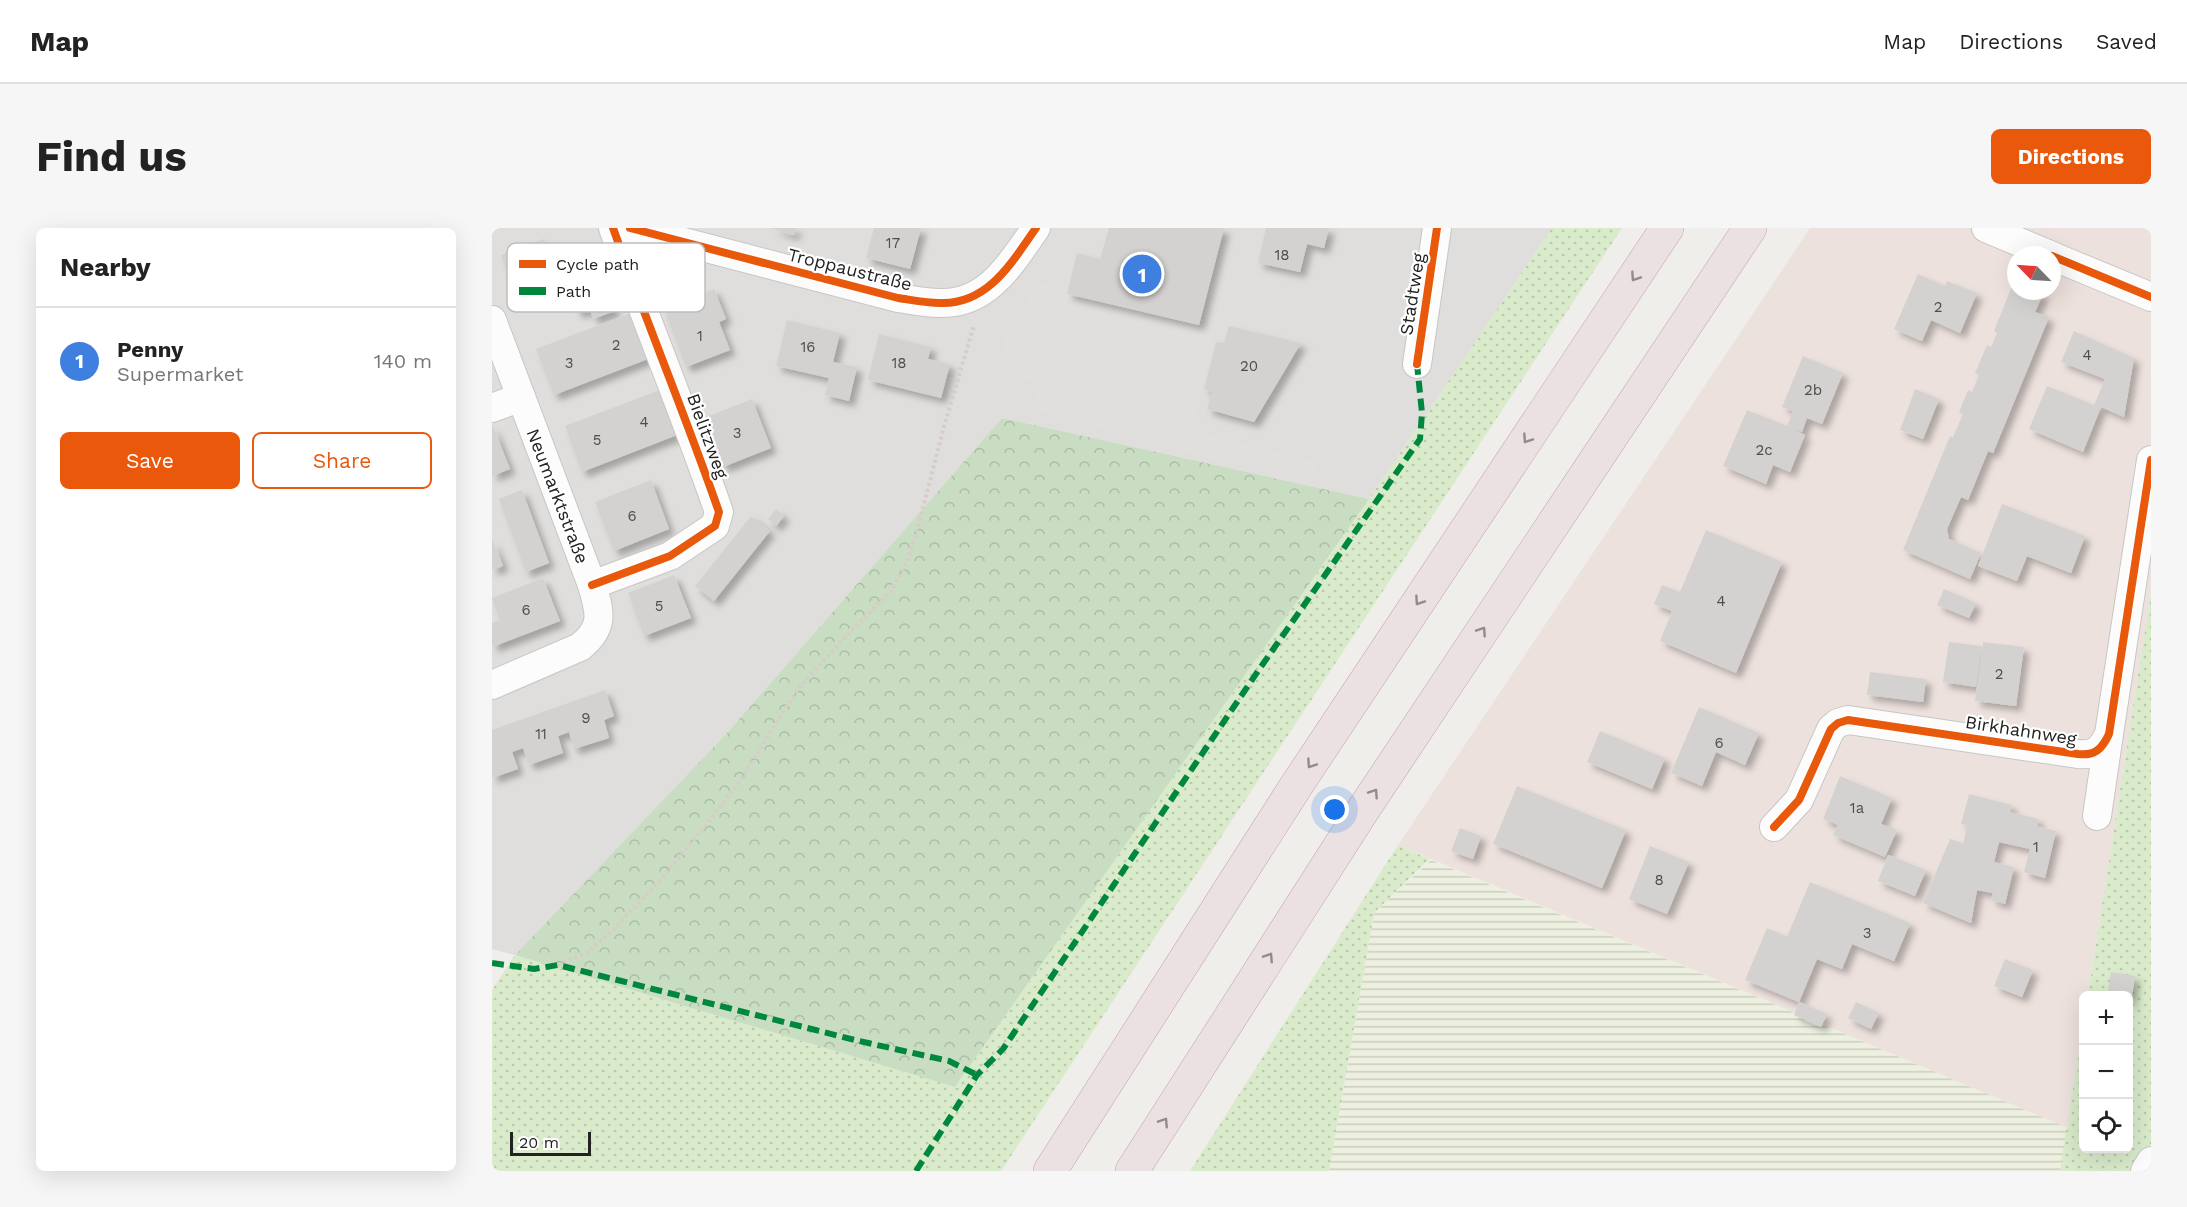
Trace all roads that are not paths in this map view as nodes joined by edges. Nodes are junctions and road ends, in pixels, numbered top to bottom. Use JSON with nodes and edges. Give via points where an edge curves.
{"nodes":[{"id":1,"x":613,"y":228,"type":"edge"},
{"id":2,"x":630,"y":228,"type":"edge"},
{"id":3,"x":1036,"y":228,"type":"edge"},
{"id":4,"x":1437,"y":228,"type":"edge"},
{"id":5,"x":1667,"y":228,"type":"edge"},
{"id":6,"x":1750,"y":228,"type":"edge"},
{"id":7,"x":1986,"y":228,"type":"edge"},
{"id":8,"x":618,"y":243,"type":"edge"},
{"id":9,"x":687,"y":243,"type":"edge"},
{"id":10,"x":2029,"y":246,"type":"edge"},
{"id":11,"x":705,"y":248,"type":"edge"},
{"id":12,"x":2061,"y":259,"type":"edge"},
{"id":13,"x":2151,"y":297,"type":"edge"},
{"id":14,"x":644,"y":312,"type":"edge"},
{"id":15,"x":492,"y":320,"type":"edge"},
{"id":16,"x":1417,"y":364,"type":"dead end"},
{"id":17,"x":520,"y":397,"type":"junction"},
{"id":18,"x":492,"y":408,"type":"edge"},
{"id":19,"x":2151,"y":460,"type":"edge"},
{"id":20,"x":592,"y":585,"type":"junction"},
{"id":21,"x":492,"y":685,"type":"edge"},
{"id":22,"x":2109,"y":734,"type":"junction"},
{"id":23,"x":2097,"y":816,"type":"dead end"},
{"id":24,"x":1774,"y":827,"type":"dead end"},
{"id":25,"x":2151,"y":1161,"type":"edge"},
{"id":26,"x":1050,"y":1171,"type":"edge"},
{"id":27,"x":1132,"y":1171,"type":"edge"},
{"id":28,"x":2145,"y":1171,"type":"edge"}],
"edges":[{"from":1,"to":8,"type":"street","name":"Bielitzweg"},
{"from":2,"to":9,"type":"street","name":"Troppaustraße"},
{"from":3,"to":11,"type":"street","name":"Troppaustraße","via":[[986,290],[965,300],[942,303],[898,298]]},
{"from":4,"to":16,"type":"street","name":"Stadtweg"},
{"from":5,"to":26,"type":"highway","one_way":true,"via":[[1298,783]]},
{"from":27,"to":6,"type":"highway","one_way":true,"via":[[1361,813]]},
{"from":7,"to":10,"type":"street"},
{"from":12,"to":13,"type":"street"},
{"from":14,"to":20,"type":"street","name":"Bielitzweg","via":[[719,512],[715,526],[670,556]]},
{"from":15,"to":17,"type":"street","name":"Neumarktstraße"},
{"from":17,"to":18,"type":"street"},
{"from":17,"to":20,"type":"street","name":"Neumarktstraße"},
{"from":19,"to":22,"type":"street"},
{"from":20,"to":21,"type":"street","name":"Neumarktstraße","via":[[599,617],[591,638],[580,647]]},
{"from":22,"to":23,"type":"street"},
{"from":22,"to":24,"type":"street","name":"Birkhahnweg","via":[[2098,751],[2089,755],[1848,720],[1831,729],[1799,800]]},
{"from":25,"to":28,"type":"street"}]}
